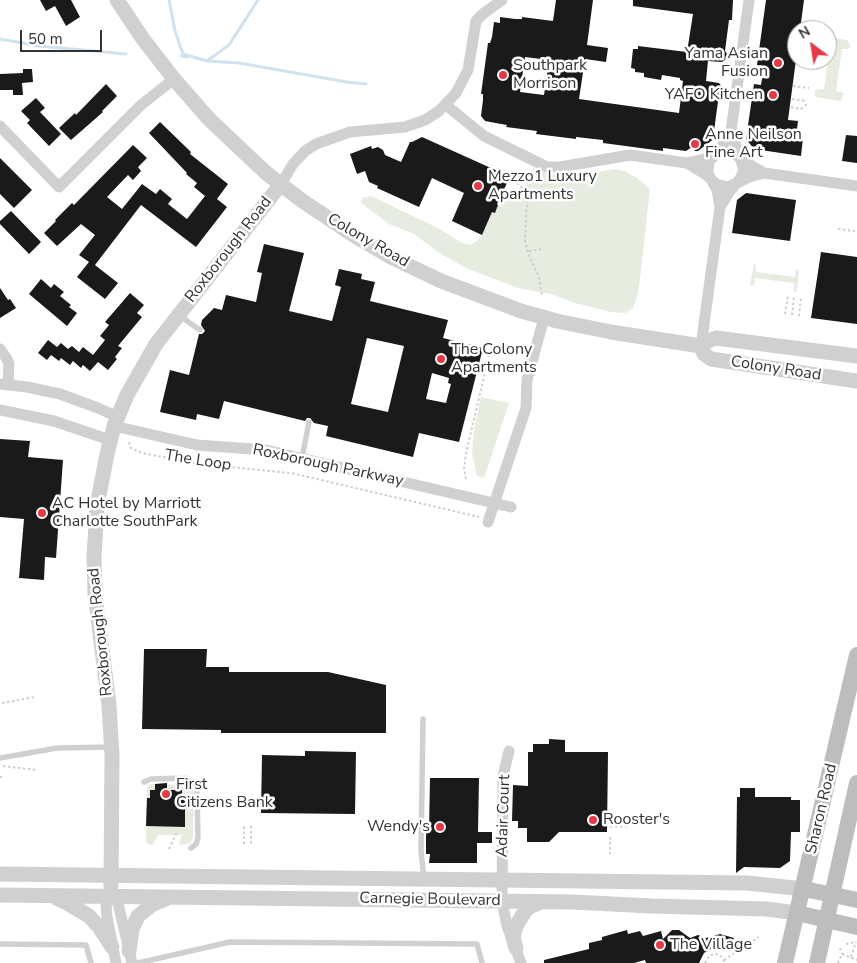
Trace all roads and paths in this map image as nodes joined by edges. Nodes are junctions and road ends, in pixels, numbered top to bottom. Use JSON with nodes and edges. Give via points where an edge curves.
{"nodes":[{"id":1,"x":117,"y":0,"type":"edge"},
{"id":2,"x":502,"y":0,"type":"edge"},
{"id":3,"x":749,"y":0,"type":"edge"},
{"id":4,"x":174,"y":79,"type":"junction"},
{"id":5,"x":793,"y":86,"type":"dead end"},
{"id":6,"x":809,"y":88,"type":"dead end"},
{"id":7,"x":792,"y":99,"type":"dead end"},
{"id":8,"x":446,"y":105,"type":"junction"},
{"id":9,"x":790,"y":107,"type":"dead end"},
{"id":10,"x":0,"y":126,"type":"edge"},
{"id":11,"x":731,"y":131,"type":"junction"},
{"id":12,"x":714,"y":155,"type":"junction"},
{"id":13,"x":739,"y":156,"type":"junction"},
{"id":14,"x":687,"y":163,"type":"junction"},
{"id":15,"x":764,"y":173,"type":"junction"},
{"id":16,"x":514,"y":179,"type":"dead end"},
{"id":17,"x":711,"y":179,"type":"junction"},
{"id":18,"x":737,"y":183,"type":"junction"},
{"id":19,"x":280,"y":184,"type":"junction"},
{"id":20,"x":857,"y":186,"type":"edge"},
{"id":21,"x":720,"y":207,"type":"junction"},
{"id":22,"x":838,"y":229,"type":"dead end"},
{"id":23,"x":855,"y":231,"type":"dead end"},
{"id":24,"x":544,"y":248,"type":"dead end"},
{"id":25,"x":528,"y":251,"type":"junction"},
{"id":26,"x":542,"y":295,"type":"dead end"},
{"id":27,"x":788,"y":296,"type":"dead end"},
{"id":28,"x":794,"y":297,"type":"dead end"},
{"id":29,"x":801,"y":298,"type":"dead end"},
{"id":30,"x":786,"y":314,"type":"dead end"},
{"id":31,"x":178,"y":315,"type":"junction"},
{"id":32,"x":792,"y":315,"type":"dead end"},
{"id":33,"x":799,"y":316,"type":"dead end"},
{"id":34,"x":544,"y":318,"type":"junction"},
{"id":35,"x":200,"y":330,"type":"dead end"},
{"id":36,"x":701,"y":346,"type":"junction"},
{"id":37,"x":491,"y":347,"type":"dead end"},
{"id":38,"x":0,"y":350,"type":"edge"},
{"id":39,"x":857,"y":356,"type":"edge"},
{"id":40,"x":857,"y":381,"type":"edge"},
{"id":41,"x":4,"y":384,"type":"edge"},
{"id":42,"x":0,"y":410,"type":"edge"},
{"id":43,"x":309,"y":422,"type":"dead end"},
{"id":44,"x":114,"y":428,"type":"junction"},
{"id":45,"x":129,"y":439,"type":"dead end"},
{"id":46,"x":302,"y":458,"type":"junction"},
{"id":47,"x":466,"y":478,"type":"dead end"},
{"id":48,"x":493,"y":502,"type":"junction"},
{"id":49,"x":511,"y":506,"type":"dead end"},
{"id":50,"x":483,"y":520,"type":"joint"},
{"id":51,"x":857,"y":655,"type":"edge"},
{"id":52,"x":35,"y":697,"type":"dead end"},
{"id":53,"x":2,"y":703,"type":"dead end"},
{"id":54,"x":423,"y":719,"type":"dead end"},
{"id":55,"x":111,"y":747,"type":"junction"},
{"id":56,"x":509,"y":751,"type":"dead end"},
{"id":57,"x":0,"y":758,"type":"edge"},
{"id":58,"x":3,"y":766,"type":"dead end"},
{"id":59,"x":36,"y":770,"type":"dead end"},
{"id":60,"x":144,"y":782,"type":"dead end"},
{"id":61,"x":857,"y":783,"type":"edge"},
{"id":62,"x":244,"y":826,"type":"dead end"},
{"id":63,"x":251,"y":826,"type":"dead end"},
{"id":64,"x":610,"y":826,"type":"dead end"},
{"id":65,"x":628,"y":826,"type":"dead end"},
{"id":66,"x":177,"y":832,"type":"dead end"},
{"id":67,"x":610,"y":837,"type":"dead end"},
{"id":68,"x":244,"y":844,"type":"dead end"},
{"id":69,"x":251,"y":844,"type":"dead end"},
{"id":70,"x":168,"y":848,"type":"dead end"},
{"id":71,"x":191,"y":848,"type":"dead end"},
{"id":72,"x":610,"y":854,"type":"dead end"},
{"id":73,"x":0,"y":874,"type":"edge"},
{"id":74,"x":111,"y":876,"type":"junction"},
{"id":75,"x":424,"y":880,"type":"junction"},
{"id":76,"x":502,"y":881,"type":"junction"},
{"id":77,"x":804,"y":889,"type":"junction"},
{"id":78,"x":832,"y":894,"type":"junction"},
{"id":79,"x":0,"y":895,"type":"edge"},
{"id":80,"x":44,"y":896,"type":"junction"},
{"id":81,"x":111,"y":896,"type":"junction"},
{"id":82,"x":175,"y":897,"type":"junction"},
{"id":83,"x":857,"y":900,"type":"edge"},
{"id":84,"x":502,"y":901,"type":"junction"},
{"id":85,"x":542,"y":902,"type":"junction"},
{"id":86,"x":797,"y":913,"type":"junction"},
{"id":87,"x":827,"y":919,"type":"junction"},
{"id":88,"x":857,"y":928,"type":"edge"},
{"id":89,"x":759,"y":937,"type":"dead end"},
{"id":90,"x":857,"y":942,"type":"edge"},
{"id":91,"x":0,"y":944,"type":"edge"},
{"id":92,"x":846,"y":944,"type":"dead end"},
{"id":93,"x":112,"y":947,"type":"junction"},
{"id":94,"x":516,"y":948,"type":"junction"},
{"id":95,"x":840,"y":948,"type":"dead end"},
{"id":96,"x":842,"y":954,"type":"junction"},
{"id":97,"x":850,"y":957,"type":"junction"},
{"id":98,"x":133,"y":959,"type":"edge"},
{"id":99,"x":724,"y":960,"type":"junction"},
{"id":100,"x":857,"y":960,"type":"edge"},
{"id":101,"x":91,"y":963,"type":"edge"},
{"id":102,"x":116,"y":963,"type":"edge"},
{"id":103,"x":482,"y":963,"type":"edge"},
{"id":104,"x":521,"y":963,"type":"edge"},
{"id":105,"x":705,"y":963,"type":"edge"},
{"id":106,"x":725,"y":963,"type":"edge"},
{"id":107,"x":785,"y":963,"type":"edge"},
{"id":108,"x":817,"y":963,"type":"edge"},
{"id":109,"x":838,"y":963,"type":"edge"}],
"edges":[{"from":1,"to":4,"type":"street","name":"Colony Road"},
{"from":2,"to":8,"type":"street","via":[[476,22],[468,70]]},
{"from":3,"to":11,"type":"street"},
{"from":4,"to":10,"type":"street","via":[[141,105],[59,187]]},
{"from":4,"to":19,"type":"street","name":"Colony Road","via":[[215,125]]},
{"from":5,"to":6,"type":"path"},
{"from":7,"to":9,"type":"path","via":[[807,102],[801,108]]},
{"from":8,"to":14,"type":"street","via":[[484,136],[547,167],[630,155]]},
{"from":8,"to":19,"type":"street","via":[[425,120],[405,127],[361,130],[316,144],[293,164]]},
{"from":11,"to":12,"type":"street"},
{"from":11,"to":13,"type":"street"},
{"from":12,"to":13,"type":"street","via":[[726,151]]},
{"from":12,"to":14,"type":"street"},
{"from":12,"to":17,"type":"street","via":[[708,167]]},
{"from":13,"to":15,"type":"street"},
{"from":13,"to":18,"type":"street","via":[[744,169]]},
{"from":14,"to":17,"type":"street"},
{"from":15,"to":18,"type":"street"},
{"from":15,"to":20,"type":"street"},
{"from":16,"to":25,"type":"path","via":[[527,200],[524,232]]},
{"from":17,"to":18,"type":"street","via":[[724,187]]},
{"from":17,"to":21,"type":"street"},
{"from":18,"to":21,"type":"street"},
{"from":19,"to":31,"type":"street","name":"Roxborough Road"},
{"from":19,"to":34,"type":"street","name":"Colony Road","via":[[337,225],[407,265],[475,295]]},
{"from":21,"to":36,"type":"street"},
{"from":22,"to":23,"type":"path"},
{"from":24,"to":25,"type":"path"},
{"from":25,"to":26,"type":"path","via":[[539,277]]},
{"from":27,"to":30,"type":"path"},
{"from":28,"to":32,"type":"path"},
{"from":29,"to":33,"type":"path"},
{"from":31,"to":35,"type":"lane"},
{"from":31,"to":44,"type":"street","name":"Roxborough Road","via":[[138,375]]},
{"from":34,"to":36,"type":"street","name":"Colony Road","via":[[639,338]]},
{"from":34,"to":48,"type":"street","via":[[527,380],[526,408]]},
{"from":36,"to":39,"type":"street","name":"Colony Road","via":[[716,338]]},
{"from":36,"to":40,"type":"street","name":"Colony Road","via":[[711,359]]},
{"from":37,"to":47,"type":"path","via":[[466,453]]},
{"from":38,"to":41,"type":"street","via":[[9,364]]},
{"from":41,"to":44,"type":"street","via":[[60,394],[89,404]]},
{"from":42,"to":44,"type":"street"},
{"from":43,"to":46,"type":"lane"},
{"from":44,"to":46,"type":"street","name":"Roxborough Parkway","via":[[197,445],[266,450]]},
{"from":44,"to":55,"type":"street","name":"Roxborough Road","via":[[98,496],[94,567]]},
{"from":45,"to":50,"type":"path","name":"The Loop","via":[[132,448],[142,453],[199,464],[291,473]]},
{"from":46,"to":48,"type":"street","name":"Roxborough Parkway"},
{"from":48,"to":49,"type":"street","name":"Roxborough Parkway"},
{"from":48,"to":50,"type":"street"},
{"from":51,"to":77,"type":"main road","name":"Sharon Road"},
{"from":52,"to":53,"type":"path"},
{"from":54,"to":75,"type":"lane","via":[[421,851]]},
{"from":55,"to":57,"type":"lane","via":[[57,748]]},
{"from":55,"to":74,"type":"street","name":"Roxborough Road"},
{"from":56,"to":76,"type":"street","name":"Adair Court","via":[[503,776]]},
{"from":58,"to":59,"type":"path"},
{"from":60,"to":71,"type":"lane","via":[[186,778],[198,788],[198,838]]},
{"from":61,"to":78,"type":"main road","name":"Sharon Road"},
{"from":62,"to":68,"type":"path"},
{"from":63,"to":69,"type":"path"},
{"from":64,"to":65,"type":"path"},
{"from":66,"to":70,"type":"path"},
{"from":67,"to":72,"type":"path"},
{"from":73,"to":74,"type":"street","name":"Carnegie Boulevard"},
{"from":74,"to":75,"type":"street","name":"Carnegie Boulevard"},
{"from":74,"to":81,"type":"street","name":"Roxborough Road"},
{"from":75,"to":76,"type":"street","name":"Carnegie Boulevard"},
{"from":76,"to":77,"type":"street","name":"Carnegie Boulevard","via":[[763,884]]},
{"from":76,"to":84,"type":"street","name":"Adair Court"},
{"from":77,"to":78,"type":"main road","name":"Carnegie Boulevard"},
{"from":77,"to":86,"type":"main road","name":"Sharon Road"},
{"from":78,"to":83,"type":"main road","name":"Carnegie Boulevard"},
{"from":78,"to":87,"type":"main road","name":"Sharon Road"},
{"from":79,"to":80,"type":"street","name":"Carnegie Boulevard"},
{"from":80,"to":81,"type":"street","name":"Carnegie Boulevard"},
{"from":80,"to":93,"type":"street","via":[[67,903],[89,916]]},
{"from":81,"to":82,"type":"street","name":"Carnegie Boulevard"},
{"from":81,"to":93,"type":"street","via":[[106,908]]},
{"from":81,"to":98,"type":"street","via":[[118,903]]},
{"from":82,"to":84,"type":"street","name":"Carnegie Boulevard"},
{"from":82,"to":98,"type":"street","via":[[153,904],[138,916],[132,929]]},
{"from":84,"to":85,"type":"street","name":"Carnegie Boulevard"},
{"from":84,"to":94,"type":"street","name":"Adair Court"},
{"from":85,"to":86,"type":"street","name":"Carnegie Boulevard","via":[[766,909]]},
{"from":85,"to":94,"type":"street","via":[[528,909],[516,926],[513,937]]},
{"from":86,"to":87,"type":"main road","name":"Carnegie Boulevard"},
{"from":86,"to":107,"type":"main road","name":"Sharon Road"},
{"from":87,"to":88,"type":"main road","name":"Carnegie Boulevard"},
{"from":87,"to":108,"type":"main road","name":"Sharon Road"},
{"from":89,"to":99,"type":"path"},
{"from":90,"to":92,"type":"path"},
{"from":90,"to":97,"type":"path"},
{"from":91,"to":101,"type":"lane","via":[[86,945]]},
{"from":93,"to":102,"type":"street"},
{"from":94,"to":104,"type":"street","name":"Adair Court"},
{"from":95,"to":96,"type":"path"},
{"from":96,"to":97,"type":"path"},
{"from":96,"to":109,"type":"path"},
{"from":97,"to":100,"type":"path"},
{"from":98,"to":103,"type":"lane","via":[[230,942],[477,944]]},
{"from":99,"to":105,"type":"path","via":[[713,954]]},
{"from":99,"to":106,"type":"path"}]}
